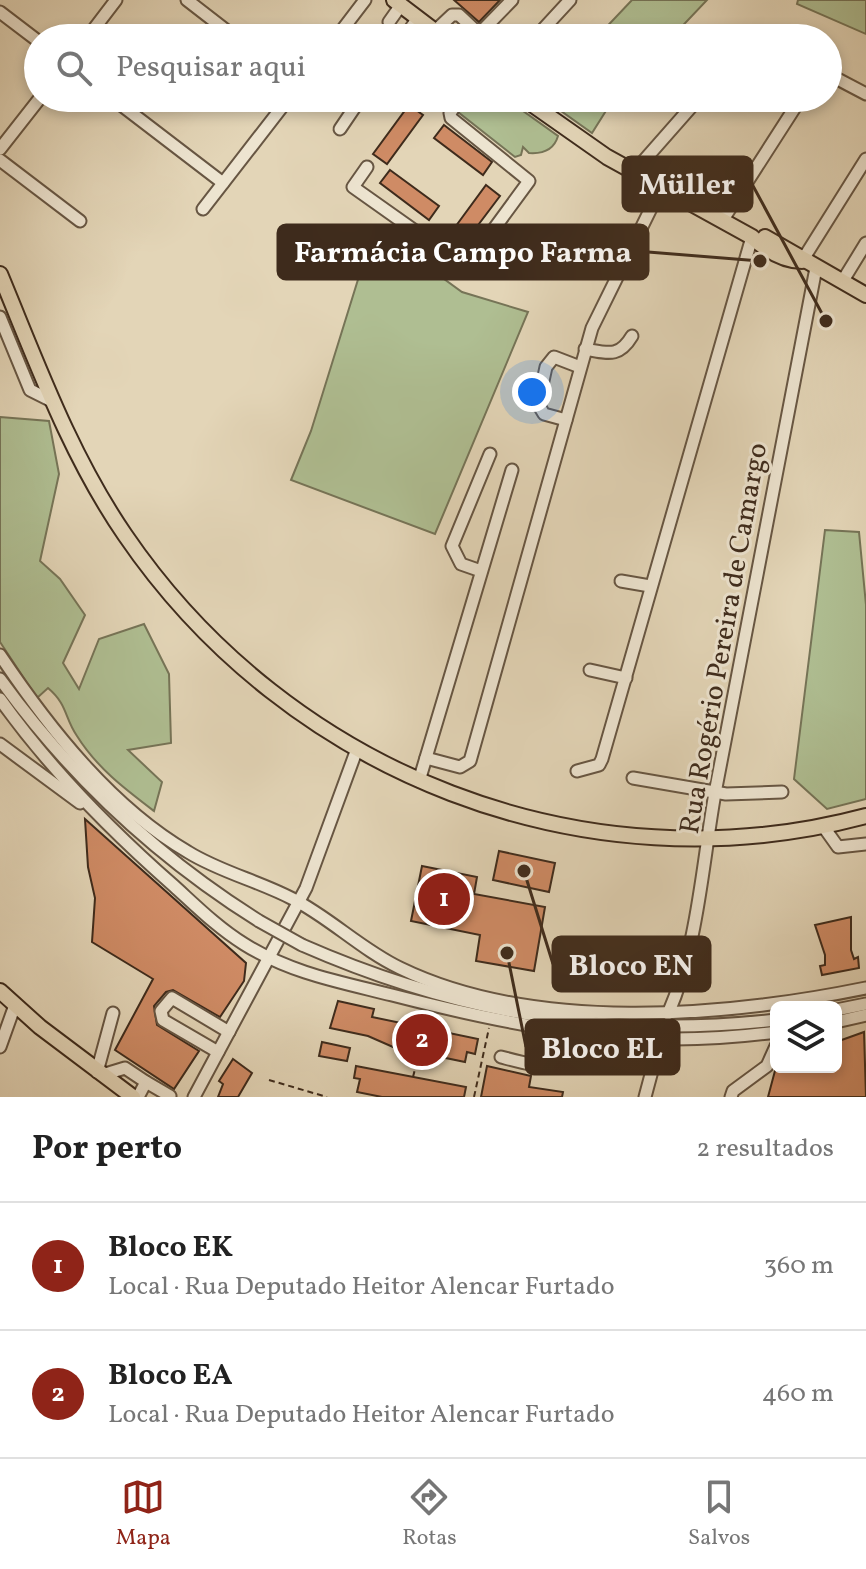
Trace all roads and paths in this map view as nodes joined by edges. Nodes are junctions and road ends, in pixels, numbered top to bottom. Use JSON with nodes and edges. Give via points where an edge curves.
{"nodes":[{"id":1,"x":116,"y":0,"type":"edge"},
{"id":2,"x":187,"y":0,"type":"edge"},
{"id":3,"x":365,"y":0,"type":"edge"},
{"id":4,"x":512,"y":0,"type":"edge"},
{"id":5,"x":570,"y":0,"type":"edge"},
{"id":6,"x":397,"y":3,"type":"edge"},
{"id":7,"x":0,"y":12,"type":"edge"},
{"id":8,"x":418,"y":18,"type":"junction"},
{"id":9,"x":389,"y":22,"type":"dead end"},
{"id":10,"x":98,"y":24,"type":"edge"},
{"id":11,"x":218,"y":24,"type":"edge"},
{"id":12,"x":347,"y":24,"type":"edge"},
{"id":13,"x":414,"y":24,"type":"edge"},
{"id":14,"x":426,"y":24,"type":"edge"},
{"id":15,"x":447,"y":24,"type":"edge"},
{"id":16,"x":469,"y":24,"type":"edge"},
{"id":17,"x":488,"y":24,"type":"edge"},
{"id":18,"x":548,"y":24,"type":"edge"},
{"id":19,"x":24,"y":30,"type":"edge"},
{"id":20,"x":842,"y":81,"type":"edge"},
{"id":21,"x":866,"y":94,"type":"edge"},
{"id":22,"x":29,"y":112,"type":"edge"},
{"id":23,"x":130,"y":112,"type":"edge"},
{"id":24,"x":278,"y":112,"type":"edge"},
{"id":25,"x":352,"y":112,"type":"edge"},
{"id":26,"x":451,"y":112,"type":"edge"},
{"id":27,"x":544,"y":112,"type":"edge"},
{"id":28,"x":687,"y":112,"type":"edge"},
{"id":29,"x":792,"y":112,"type":"edge"},
{"id":30,"x":340,"y":129,"type":"dead end"},
{"id":31,"x":0,"y":149,"type":"edge"},
{"id":32,"x":866,"y":159,"type":"edge"},
{"id":33,"x":0,"y":160,"type":"edge"},
{"id":34,"x":367,"y":167,"type":"dead end"},
{"id":35,"x":633,"y":173,"type":"junction"},
{"id":36,"x":223,"y":183,"type":"junction"},
{"id":37,"x":661,"y":188,"type":"junction"},
{"id":38,"x":203,"y":209,"type":"dead end"},
{"id":39,"x":80,"y":221,"type":"dead end"},
{"id":40,"x":722,"y":221,"type":"junction"},
{"id":41,"x":752,"y":237,"type":"junction"},
{"id":42,"x":866,"y":243,"type":"edge"},
{"id":43,"x":802,"y":261,"type":"junction"},
{"id":44,"x":816,"y":268,"type":"junction"},
{"id":45,"x":0,"y":274,"type":"edge"},
{"id":46,"x":842,"y":282,"type":"junction"},
{"id":47,"x":866,"y":295,"type":"edge"},
{"id":48,"x":0,"y":317,"type":"edge"},
{"id":49,"x":632,"y":336,"type":"dead end"},
{"id":50,"x":585,"y":349,"type":"junction"},
{"id":51,"x":580,"y":367,"type":"junction"},
{"id":52,"x":54,"y":402,"type":"junction"},
{"id":53,"x":566,"y":420,"type":"junction"},
{"id":54,"x":490,"y":454,"type":"dead end"},
{"id":55,"x":512,"y":470,"type":"dead end"},
{"id":56,"x":481,"y":571,"type":"junction"},
{"id":57,"x":621,"y":581,"type":"dead end"},
{"id":58,"x":650,"y":586,"type":"junction"},
{"id":59,"x":0,"y":655,"type":"edge"},
{"id":60,"x":590,"y":670,"type":"dead end"},
{"id":61,"x":626,"y":678,"type":"junction"},
{"id":62,"x":0,"y":679,"type":"edge"},
{"id":63,"x":0,"y":699,"type":"edge"},
{"id":64,"x":0,"y":744,"type":"edge"},
{"id":65,"x":357,"y":749,"type":"junction"},
{"id":66,"x":426,"y":758,"type":"junction"},
{"id":67,"x":577,"y":771,"type":"dead end"},
{"id":68,"x":633,"y":778,"type":"dead end"},
{"id":69,"x":419,"y":781,"type":"junction"},
{"id":70,"x":782,"y":792,"type":"dead end"},
{"id":71,"x":715,"y":793,"type":"junction"},
{"id":72,"x":866,"y":816,"type":"edge"},
{"id":73,"x":100,"y":818,"type":"junction"},
{"id":74,"x":823,"y":826,"type":"junction"},
{"id":75,"x":710,"y":839,"type":"junction"},
{"id":76,"x":866,"y":844,"type":"edge"},
{"id":77,"x":299,"y":902,"type":"junction"},
{"id":78,"x":269,"y":958,"type":"junction"},
{"id":79,"x":866,"y":988,"type":"edge"},
{"id":80,"x":0,"y":991,"type":"edge"},
{"id":81,"x":866,"y":1004,"type":"edge"},
{"id":82,"x":15,"y":1005,"type":"junction"},
{"id":83,"x":842,"y":1009,"type":"edge"},
{"id":84,"x":113,"y":1013,"type":"dead end"},
{"id":85,"x":428,"y":1014,"type":"dead end"},
{"id":86,"x":668,"y":1014,"type":"junction"},
{"id":87,"x":866,"y":1015,"type":"edge"},
{"id":88,"x":770,"y":1020,"type":"edge"},
{"id":89,"x":842,"y":1021,"type":"edge"},
{"id":90,"x":489,"y":1027,"type":"dead end"},
{"id":91,"x":424,"y":1028,"type":"dead end"},
{"id":92,"x":229,"y":1032,"type":"junction"},
{"id":93,"x":770,"y":1034,"type":"edge"},
{"id":94,"x":598,"y":1038,"type":"junction"},
{"id":95,"x":660,"y":1041,"type":"junction"},
{"id":96,"x":0,"y":1047,"type":"edge"},
{"id":97,"x":218,"y":1052,"type":"junction"},
{"id":98,"x":419,"y":1053,"type":"dead end"},
{"id":99,"x":501,"y":1057,"type":"dead end"},
{"id":100,"x":770,"y":1062,"type":"edge"},
{"id":101,"x":99,"y":1073,"type":"junction"},
{"id":102,"x":413,"y":1077,"type":"dead end"},
{"id":103,"x":269,"y":1080,"type":"dead end"},
{"id":104,"x":146,"y":1082,"type":"junction"},
{"id":105,"x":170,"y":1096,"type":"edge"},
{"id":106,"x":135,"y":1097,"type":"edge"},
{"id":107,"x":194,"y":1097,"type":"edge"},
{"id":108,"x":327,"y":1097,"type":"edge"},
{"id":109,"x":474,"y":1097,"type":"edge"},
{"id":110,"x":645,"y":1097,"type":"edge"},
{"id":111,"x":731,"y":1097,"type":"edge"}],
"edges":[{"from":1,"to":10,"type":"street"},
{"from":2,"to":11,"type":"street"},
{"from":3,"to":12,"type":"street"},
{"from":4,"to":17,"type":"street"},
{"from":5,"to":18,"type":"street"},
{"from":6,"to":8,"type":"main road"},
{"from":6,"to":9,"type":"street"},
{"from":7,"to":19,"type":"street"},
{"from":8,"to":13,"type":"street"},
{"from":8,"to":14,"type":"main road"},
{"from":15,"to":16,"type":"street","via":[[452,15],[459,15]]},
{"from":20,"to":21,"type":"street"},
{"from":22,"to":31,"type":"street"},
{"from":23,"to":36,"type":"street"},
{"from":24,"to":36,"type":"street"},
{"from":25,"to":30,"type":"street"},
{"from":26,"to":34,"type":"street","via":[[451,118],[529,181],[466,267],[353,187]]},
{"from":27,"to":35,"type":"main road"},
{"from":28,"to":35,"type":"street"},
{"from":29,"to":40,"type":"street"},
{"from":32,"to":43,"type":"street"},
{"from":33,"to":39,"type":"street"},
{"from":35,"to":37,"type":"main road"},
{"from":36,"to":38,"type":"street"},
{"from":37,"to":40,"type":"main road"},
{"from":37,"to":50,"type":"street"},
{"from":40,"to":41,"type":"main road"},
{"from":41,"to":43,"type":"main road","via":[[765,237]]},
{"from":41,"to":58,"type":"street"},
{"from":42,"to":46,"type":"street"},
{"from":43,"to":44,"type":"main road"},
{"from":44,"to":46,"type":"main road"},
{"from":44,"to":71,"type":"street","name":"Rua Rogério Pereira de Camargo"},
{"from":45,"to":52,"type":"main road"},
{"from":46,"to":47,"type":"main road"},
{"from":48,"to":52,"type":"street","via":[[30,390]]},
{"from":49,"to":50,"type":"street","via":[[613,355]]},
{"from":50,"to":51,"type":"street"},
{"from":51,"to":53,"type":"street"},
{"from":51,"to":53,"type":"street","via":[[554,357],[546,367],[538,404],[544,414]]},
{"from":52,"to":65,"type":"main road","via":[[99,494],[182,609],[243,668]]},
{"from":53,"to":66,"type":"street","via":[[470,761],[460,767]]},
{"from":54,"to":56,"type":"street","via":[[452,546],[461,564]]},
{"from":55,"to":56,"type":"street"},
{"from":56,"to":66,"type":"street"},
{"from":57,"to":58,"type":"street"},
{"from":58,"to":61,"type":"street"},
{"from":59,"to":77,"type":"street","via":[[81,758],[158,830],[198,858]]},
{"from":60,"to":61,"type":"street"},
{"from":61,"to":67,"type":"street","via":[[599,765]]},
{"from":62,"to":88,"type":"street","bridge":true,"via":[[56,750],[115,812],[169,859],[302,945],[388,981],[540,1019],[664,1027]]},
{"from":63,"to":73,"type":"street"},
{"from":64,"to":73,"type":"street"},
{"from":65,"to":69,"type":"main road"},
{"from":65,"to":77,"type":"street"},
{"from":66,"to":69,"type":"street"},
{"from":68,"to":71,"type":"street"},
{"from":69,"to":75,"type":"main road","via":[[562,826],[638,838]]},
{"from":70,"to":71,"type":"street"},
{"from":71,"to":75,"type":"street","name":"Rua Rogério Pereira de Camargo"},
{"from":72,"to":74,"type":"main road"},
{"from":73,"to":78,"type":"street","via":[[220,927]]},
{"from":74,"to":75,"type":"main road"},
{"from":74,"to":76,"type":"street","via":[[838,847]]},
{"from":75,"to":86,"type":"street","name":"Rua Rogério Pereira de Camargo","via":[[683,973]]},
{"from":77,"to":78,"type":"street"},
{"from":77,"to":86,"type":"street","via":[[388,962],[436,981],[548,1007]]},
{"from":78,"to":92,"type":"street"},
{"from":78,"to":94,"type":"street","via":[[318,978],[489,1020]]},
{"from":79,"to":86,"type":"street","via":[[772,1005]]},
{"from":80,"to":82,"type":"main road"},
{"from":81,"to":83,"type":"street"},
{"from":82,"to":96,"type":"street"},
{"from":82,"to":101,"type":"main road"},
{"from":84,"to":101,"type":"street"},
{"from":85,"to":91,"type":"path"},
{"from":87,"to":89,"type":"street"},
{"from":90,"to":109,"type":"path"},
{"from":92,"to":97,"type":"street"},
{"from":92,"to":97,"type":"street","via":[[172,998],[161,1011],[163,1020]]},
{"from":93,"to":95,"type":"street"},
{"from":94,"to":95,"type":"street"},
{"from":94,"to":99,"type":"street","via":[[573,1063],[552,1069]]},
{"from":95,"to":110,"type":"street"},
{"from":97,"to":107,"type":"street"},
{"from":98,"to":102,"type":"path"},
{"from":100,"to":111,"type":"street"},
{"from":101,"to":104,"type":"street","via":[[125,1068]]},
{"from":101,"to":106,"type":"main road"},
{"from":103,"to":108,"type":"path"},
{"from":104,"to":105,"type":"street"},
{"from":104,"to":106,"type":"street"}]}
